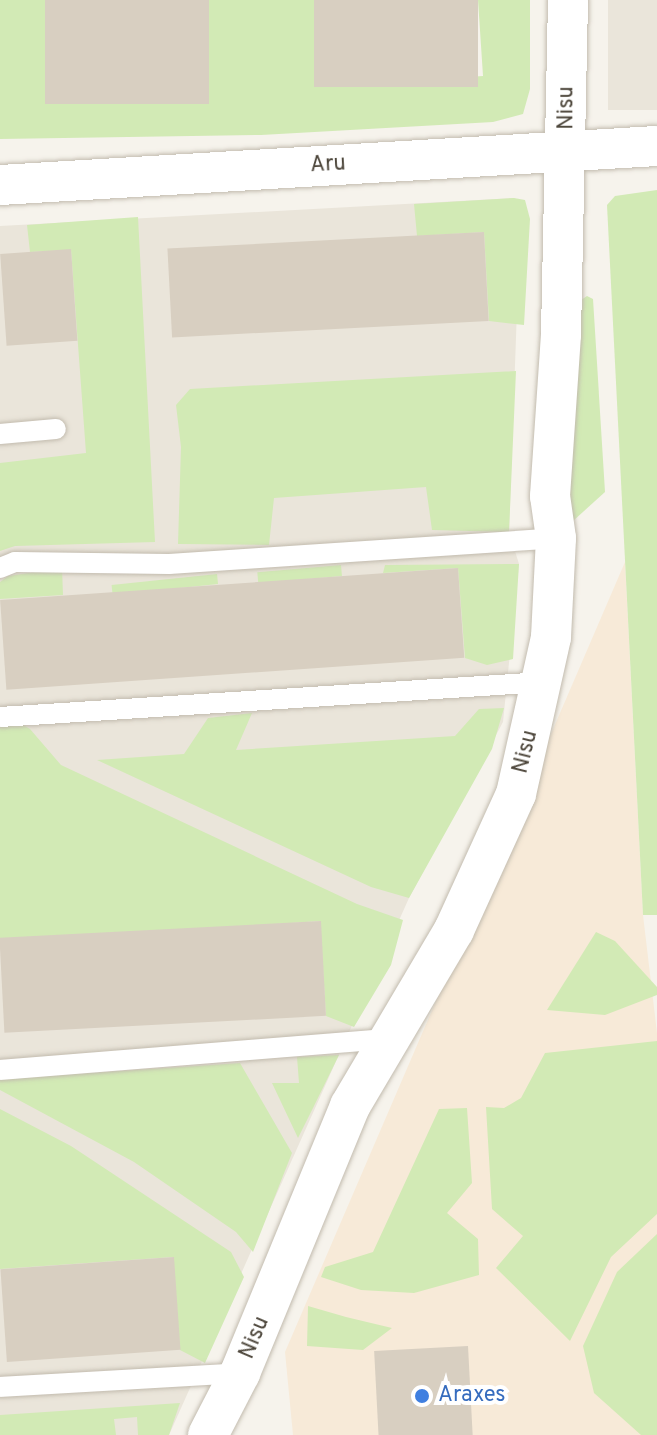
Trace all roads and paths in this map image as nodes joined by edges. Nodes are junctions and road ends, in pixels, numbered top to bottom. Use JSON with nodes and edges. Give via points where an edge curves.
{"nodes":[{"id":1,"x":568,"y":0,"type":"edge"},
{"id":2,"x":657,"y":146,"type":"edge"},
{"id":3,"x":567,"y":151,"type":"junction"},
{"id":4,"x":0,"y":185,"type":"edge"},
{"id":5,"x":56,"y":429,"type":"dead end"},
{"id":6,"x":0,"y":434,"type":"edge"},
{"id":7,"x":556,"y":538,"type":"junction"},
{"id":8,"x":0,"y":568,"type":"edge"},
{"id":9,"x":544,"y":682,"type":"junction"},
{"id":10,"x":0,"y":717,"type":"edge"},
{"id":11,"x":386,"y":1039,"type":"junction"},
{"id":12,"x":0,"y":1070,"type":"edge"},
{"id":13,"x":240,"y":1373,"type":"junction"},
{"id":14,"x":0,"y":1387,"type":"edge"},
{"id":15,"x":208,"y":1435,"type":"edge"}],
"edges":[{"from":1,"to":3,"type":"street","name":"Nisu"},
{"from":2,"to":3,"type":"street","name":"Aru"},
{"from":3,"to":4,"type":"street","name":"Aru"},
{"from":3,"to":7,"type":"street","name":"Nisu","via":[[550,496]]},
{"from":5,"to":6,"type":"lane"},
{"from":7,"to":8,"type":"lane","via":[[169,564],[15,562]]},
{"from":7,"to":9,"type":"street","name":"Nisu"},
{"from":9,"to":10,"type":"lane"},
{"from":9,"to":11,"type":"street","name":"Nisu","via":[[516,794],[454,930]]},
{"from":11,"to":12,"type":"lane"},
{"from":11,"to":13,"type":"street","name":"Nisu","via":[[316,1183]]},
{"from":13,"to":14,"type":"lane"},
{"from":13,"to":15,"type":"street","name":"Nisu"}]}
